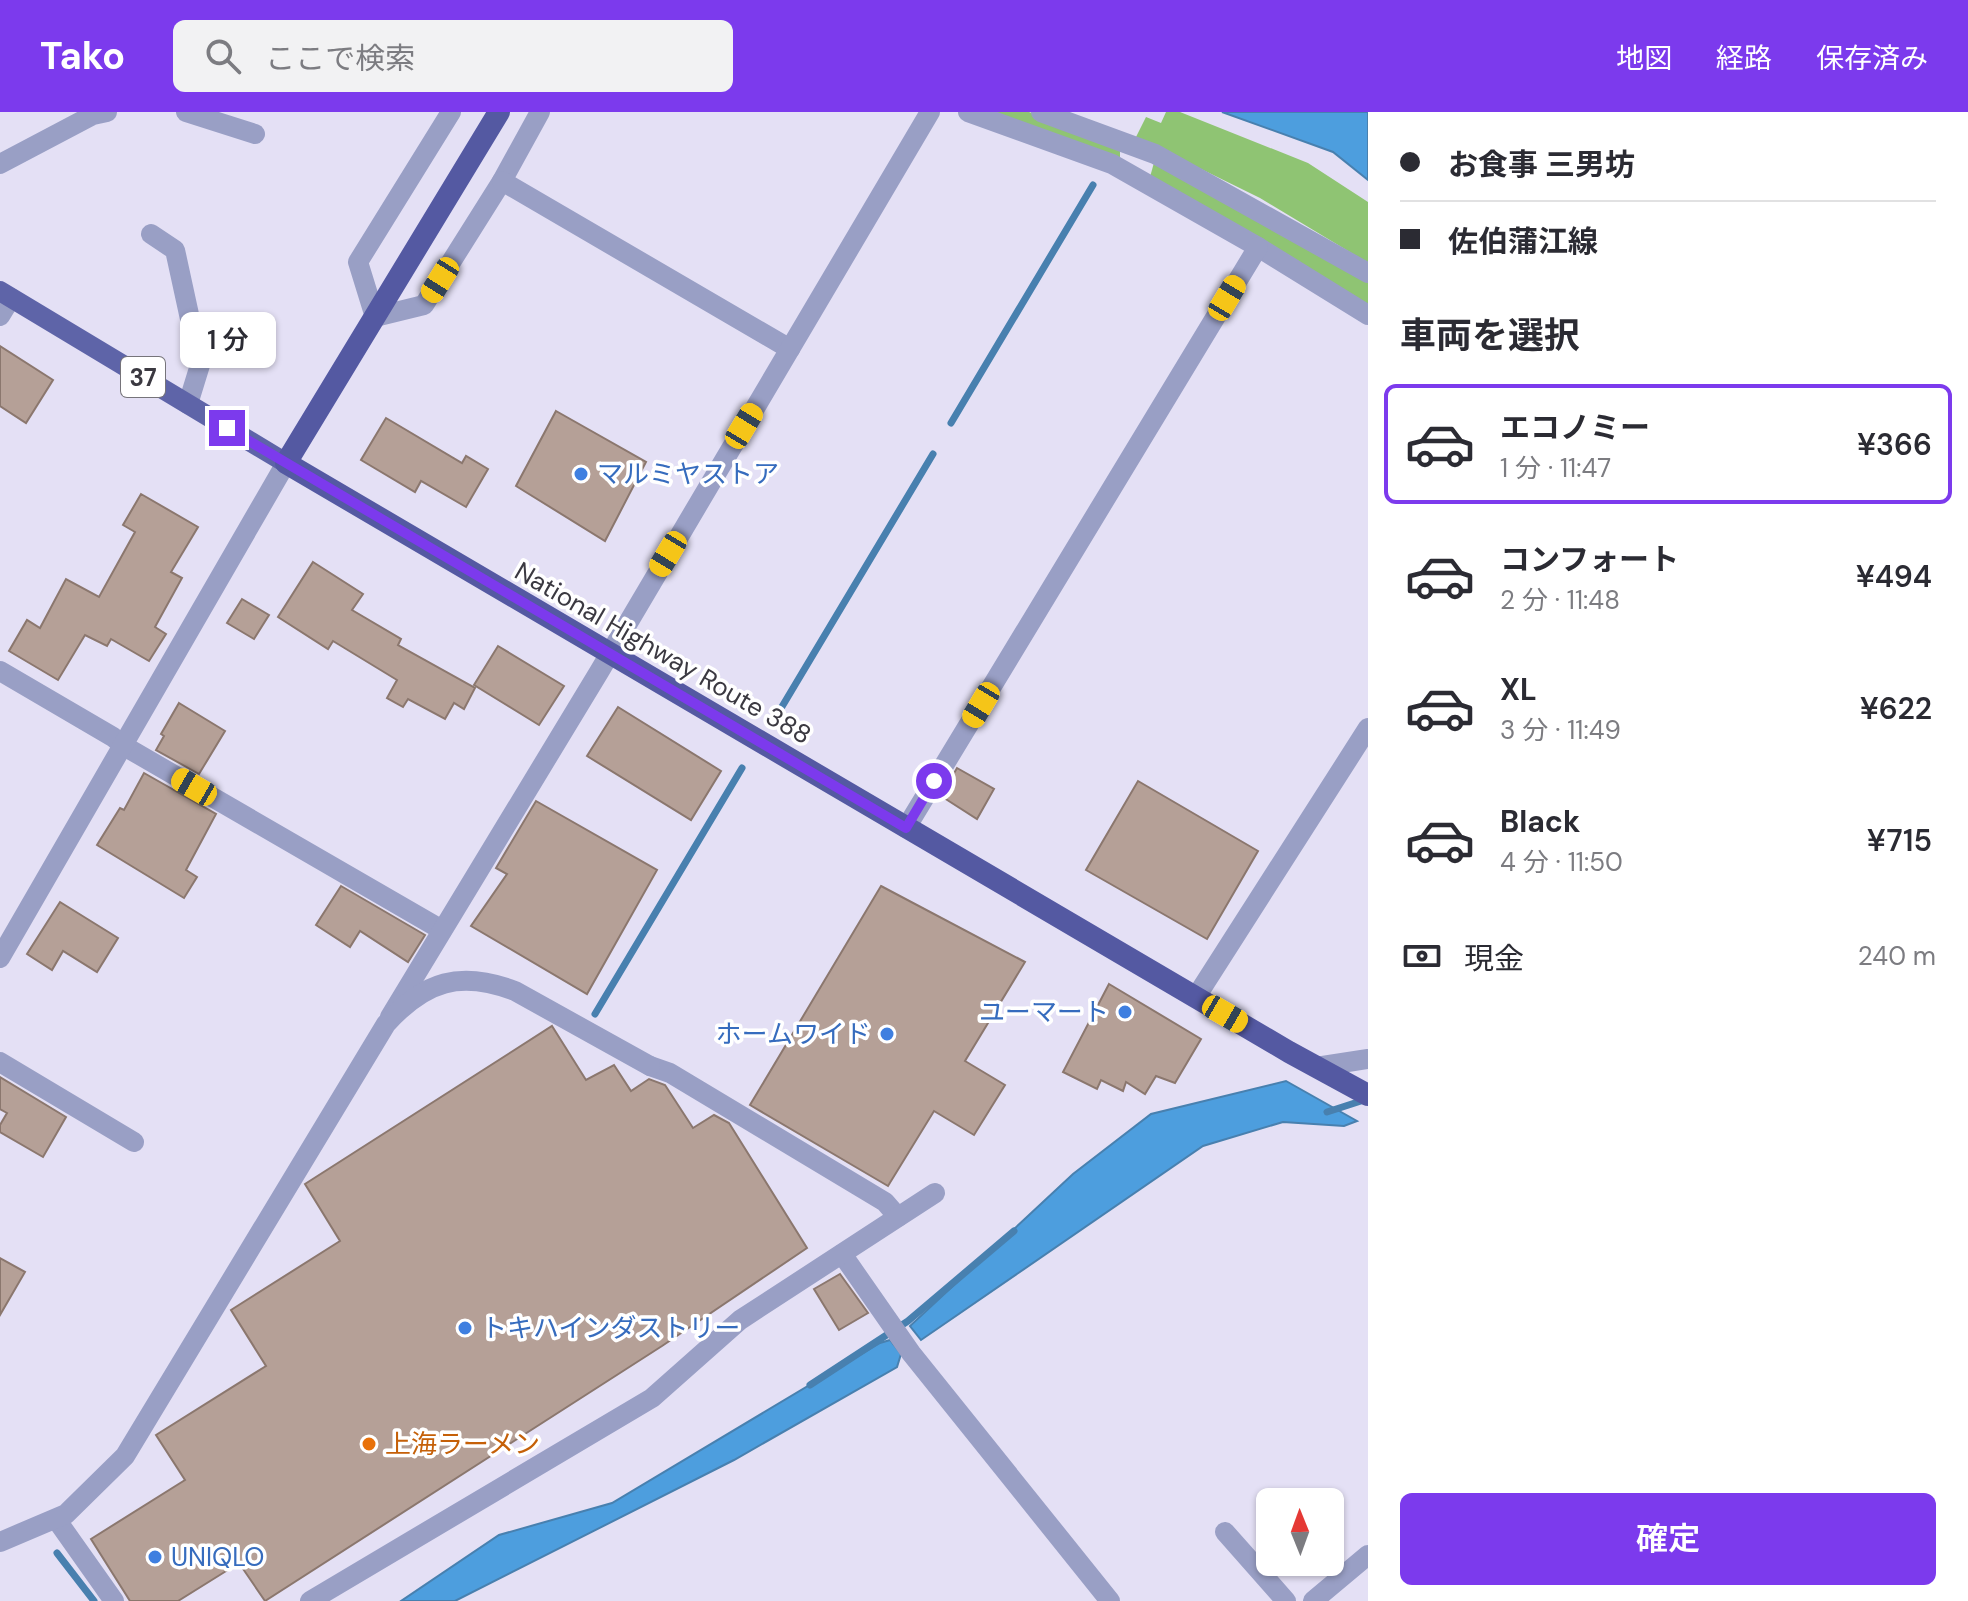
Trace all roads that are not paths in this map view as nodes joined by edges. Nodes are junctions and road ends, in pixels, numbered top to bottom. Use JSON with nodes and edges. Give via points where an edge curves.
{"nodes":[{"id":1,"x":107,"y":112,"type":"edge"},
{"id":2,"x":186,"y":112,"type":"edge"},
{"id":3,"x":451,"y":112,"type":"edge"},
{"id":4,"x":499,"y":112,"type":"edge"},
{"id":5,"x":540,"y":112,"type":"edge"},
{"id":6,"x":930,"y":112,"type":"edge"},
{"id":7,"x":968,"y":112,"type":"edge"},
{"id":8,"x":1041,"y":112,"type":"edge"},
{"id":9,"x":255,"y":134,"type":"dead end"},
{"id":10,"x":0,"y":164,"type":"edge"},
{"id":11,"x":502,"y":181,"type":"junction"},
{"id":12,"x":151,"y":234,"type":"dead end"},
{"id":13,"x":1258,"y":247,"type":"junction"},
{"id":14,"x":1368,"y":273,"type":"edge"},
{"id":15,"x":6,"y":295,"type":"edge"},
{"id":16,"x":1368,"y":315,"type":"edge"},
{"id":17,"x":0,"y":316,"type":"edge"},
{"id":18,"x":375,"y":317,"type":"junction"},
{"id":19,"x":790,"y":349,"type":"junction"},
{"id":20,"x":188,"y":404,"type":"junction"},
{"id":21,"x":286,"y":463,"type":"junction"},
{"id":22,"x":609,"y":654,"type":"junction"},
{"id":23,"x":0,"y":671,"type":"edge"},
{"id":24,"x":1368,"y":728,"type":"edge"},
{"id":25,"x":124,"y":746,"type":"junction"},
{"id":26,"x":906,"y":828,"type":"junction"},
{"id":27,"x":442,"y":930,"type":"junction"},
{"id":28,"x":0,"y":958,"type":"edge"},
{"id":29,"x":1196,"y":997,"type":"junction"},
{"id":30,"x":386,"y":1024,"type":"junction"},
{"id":31,"x":1368,"y":1059,"type":"edge"},
{"id":32,"x":0,"y":1062,"type":"edge"},
{"id":33,"x":1316,"y":1067,"type":"junction"},
{"id":34,"x":1358,"y":1090,"type":"edge"},
{"id":35,"x":134,"y":1142,"type":"dead end"},
{"id":36,"x":935,"y":1193,"type":"dead end"},
{"id":37,"x":898,"y":1217,"type":"junction"},
{"id":38,"x":842,"y":1254,"type":"junction"},
{"id":39,"x":56,"y":1519,"type":"junction"},
{"id":40,"x":1225,"y":1532,"type":"dead end"},
{"id":41,"x":0,"y":1542,"type":"edge"},
{"id":42,"x":1368,"y":1555,"type":"edge"},
{"id":43,"x":114,"y":1601,"type":"edge"},
{"id":44,"x":310,"y":1601,"type":"edge"},
{"id":45,"x":1110,"y":1601,"type":"edge"},
{"id":46,"x":1286,"y":1601,"type":"edge"},
{"id":47,"x":1313,"y":1601,"type":"edge"}],
"edges":[{"from":1,"to":10,"type":"street"},
{"from":2,"to":9,"type":"street"},
{"from":3,"to":18,"type":"street","via":[[358,262]]},
{"from":4,"to":18,"type":"highway"},
{"from":5,"to":11,"type":"street"},
{"from":6,"to":19,"type":"street"},
{"from":7,"to":13,"type":"street","via":[[1112,164]]},
{"from":8,"to":14,"type":"street","via":[[1155,154]]},
{"from":11,"to":18,"type":"street","via":[[424,305]]},
{"from":11,"to":19,"type":"street"},
{"from":12,"to":20,"type":"street","via":[[175,250],[200,365]]},
{"from":13,"to":16,"type":"street"},
{"from":13,"to":26,"type":"street"},
{"from":15,"to":17,"type":"street"},
{"from":15,"to":20,"type":"main road","number":"37"},
{"from":18,"to":21,"type":"highway"},
{"from":19,"to":22,"type":"street"},
{"from":20,"to":21,"type":"main road","number":"37"},
{"from":21,"to":22,"type":"highway","name":"National Highway Route 388"},
{"from":21,"to":25,"type":"street"},
{"from":22,"to":26,"type":"highway","name":"National Highway Route 388"},
{"from":22,"to":27,"type":"street"},
{"from":23,"to":25,"type":"street"},
{"from":24,"to":29,"type":"street"},
{"from":25,"to":27,"type":"street"},
{"from":25,"to":28,"type":"street"},
{"from":26,"to":29,"type":"highway","name":"National Highway Route 388"},
{"from":27,"to":30,"type":"street"},
{"from":29,"to":33,"type":"highway","name":"National Highway Route 388"},
{"from":30,"to":37,"type":"street","via":[[405,1003],[432,986],[493,982],[670,1073],[885,1202]]},
{"from":30,"to":39,"type":"street","via":[[125,1456]]},
{"from":31,"to":33,"type":"street"},
{"from":32,"to":35,"type":"street"},
{"from":33,"to":34,"type":"highway","name":"National Highway Route 388"},
{"from":36,"to":37,"type":"street"},
{"from":37,"to":38,"type":"street"},
{"from":38,"to":44,"type":"street","via":[[740,1320],[652,1398]]},
{"from":38,"to":45,"type":"street","via":[[911,1353]]},
{"from":39,"to":41,"type":"street"},
{"from":39,"to":43,"type":"street"},
{"from":40,"to":46,"type":"street"},
{"from":42,"to":47,"type":"street"}]}
